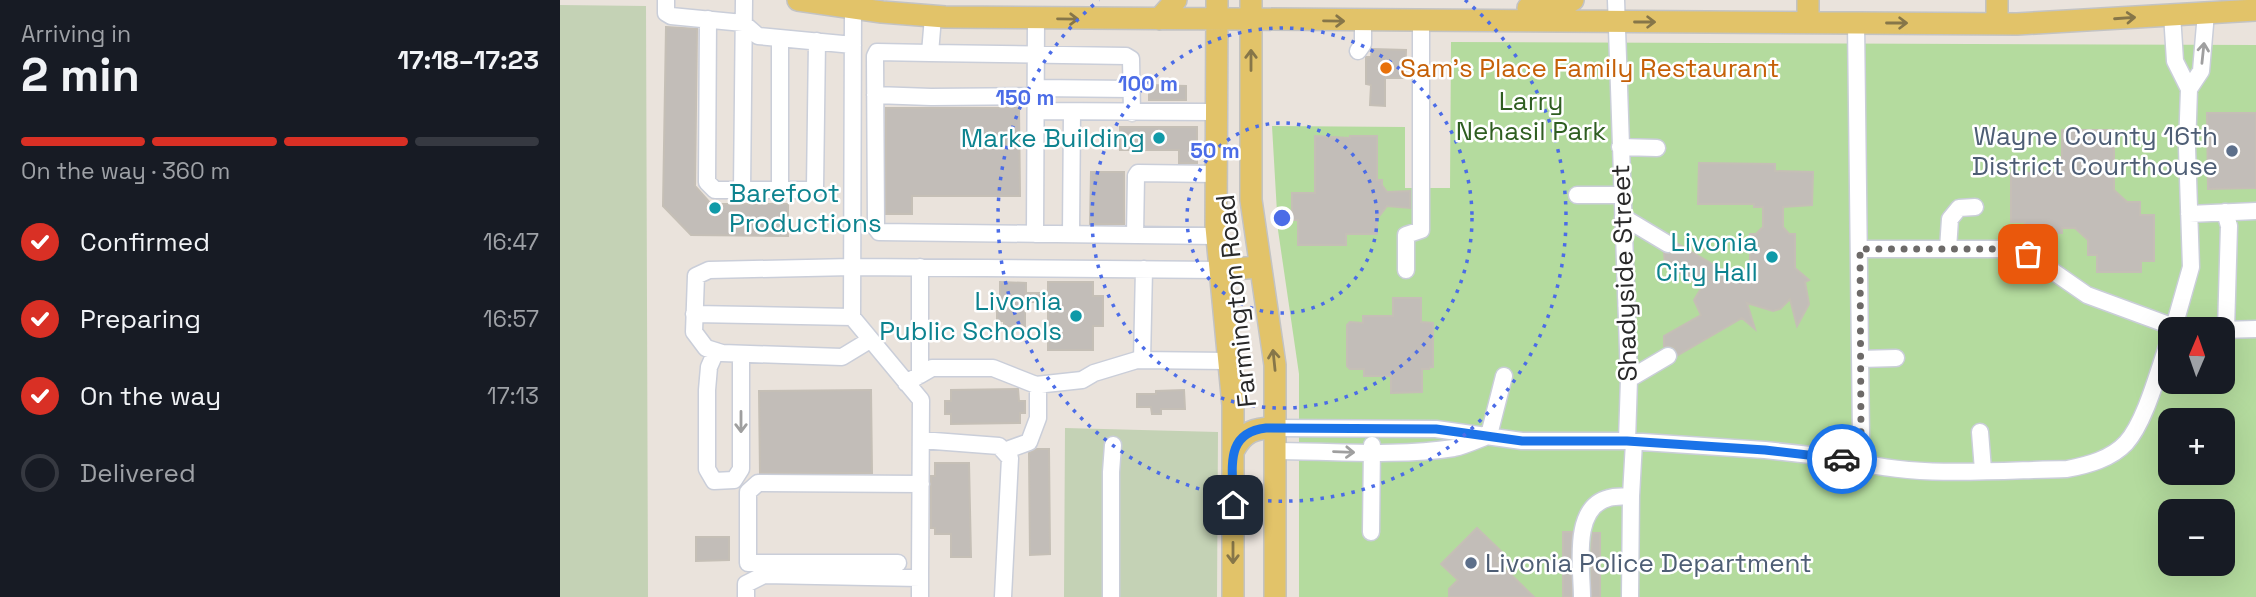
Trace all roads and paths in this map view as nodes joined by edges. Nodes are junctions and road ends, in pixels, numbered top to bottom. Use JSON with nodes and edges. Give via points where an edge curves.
{"nodes":[{"id":1,"x":666,"y":0,"type":"edge"},
{"id":2,"x":744,"y":0,"type":"edge"},
{"id":3,"x":798,"y":0,"type":"edge"},
{"id":4,"x":1176,"y":0,"type":"edge"},
{"id":5,"x":1289,"y":0,"type":"edge"},
{"id":6,"x":1573,"y":0,"type":"edge"},
{"id":7,"x":1616,"y":0,"type":"edge"},
{"id":8,"x":1808,"y":0,"type":"edge"},
{"id":9,"x":1997,"y":0,"type":"edge"},
{"id":10,"x":853,"y":4,"type":"edge"},
{"id":11,"x":976,"y":9,"type":"edge"},
{"id":12,"x":1217,"y":10,"type":"edge"},
{"id":13,"x":1251,"y":10,"type":"edge"},
{"id":14,"x":2188,"y":10,"type":"edge"},
{"id":15,"x":2256,"y":10,"type":"edge"},
{"id":16,"x":933,"y":17,"type":"junction"},
{"id":17,"x":1036,"y":18,"type":"junction"},
{"id":18,"x":708,"y":19,"type":"junction"},
{"id":19,"x":1159,"y":19,"type":"junction"},
{"id":20,"x":1299,"y":20,"type":"junction"},
{"id":21,"x":1363,"y":21,"type":"junction"},
{"id":22,"x":1426,"y":21,"type":"junction"},
{"id":23,"x":1616,"y":22,"type":"junction"},
{"id":24,"x":1808,"y":22,"type":"junction"},
{"id":25,"x":743,"y":23,"type":"junction"},
{"id":26,"x":1856,"y":23,"type":"junction"},
{"id":27,"x":1997,"y":24,"type":"junction"},
{"id":28,"x":780,"y":38,"type":"junction"},
{"id":29,"x":817,"y":41,"type":"junction"},
{"id":30,"x":853,"y":45,"type":"junction"},
{"id":31,"x":1358,"y":51,"type":"dead end"},
{"id":32,"x":930,"y":53,"type":"junction"},
{"id":33,"x":1036,"y":54,"type":"junction"},
{"id":34,"x":1132,"y":89,"type":"junction"},
{"id":35,"x":2189,"y":89,"type":"junction"},
{"id":36,"x":1036,"y":98,"type":"junction"},
{"id":37,"x":875,"y":100,"type":"junction"},
{"id":38,"x":1072,"y":112,"type":"junction"},
{"id":39,"x":1251,"y":112,"type":"junction"},
{"id":40,"x":1132,"y":113,"type":"junction"},
{"id":41,"x":1217,"y":113,"type":"junction"},
{"id":42,"x":1620,"y":146,"type":"junction"},
{"id":43,"x":1657,"y":148,"type":"dead end"},
{"id":44,"x":1216,"y":174,"type":"junction"},
{"id":45,"x":742,"y":190,"type":"junction"},
{"id":46,"x":780,"y":190,"type":"junction"},
{"id":47,"x":1577,"y":195,"type":"dead end"},
{"id":48,"x":1622,"y":195,"type":"junction"},
{"id":49,"x":1975,"y":207,"type":"dead end"},
{"id":50,"x":2256,"y":211,"type":"edge"},
{"id":51,"x":2225,"y":212,"type":"junction"},
{"id":52,"x":2189,"y":214,"type":"junction"},
{"id":53,"x":1623,"y":217,"type":"junction"},
{"id":54,"x":1035,"y":234,"type":"junction"},
{"id":55,"x":1072,"y":234,"type":"junction"},
{"id":56,"x":1135,"y":235,"type":"junction"},
{"id":57,"x":1217,"y":236,"type":"junction"},
{"id":58,"x":1668,"y":244,"type":"dead end"},
{"id":59,"x":1860,"y":249,"type":"junction"},
{"id":60,"x":1948,"y":249,"type":"junction"},
{"id":61,"x":852,"y":267,"type":"junction"},
{"id":62,"x":920,"y":267,"type":"junction"},
{"id":63,"x":1259,"y":267,"type":"junction"},
{"id":64,"x":1144,"y":269,"type":"junction"},
{"id":65,"x":1220,"y":270,"type":"junction"},
{"id":66,"x":1406,"y":270,"type":"dead end"},
{"id":67,"x":694,"y":314,"type":"junction"},
{"id":68,"x":852,"y":317,"type":"junction"},
{"id":69,"x":2179,"y":317,"type":"edge"},
{"id":70,"x":2225,"y":317,"type":"edge"},
{"id":71,"x":2158,"y":324,"type":"edge"},
{"id":72,"x":2256,"y":329,"type":"edge"},
{"id":73,"x":2235,"y":330,"type":"edge"},
{"id":74,"x":870,"y":340,"type":"junction"},
{"id":75,"x":716,"y":351,"type":"junction"},
{"id":76,"x":741,"y":354,"type":"junction"},
{"id":77,"x":1668,"y":356,"type":"dead end"},
{"id":78,"x":1896,"y":358,"type":"dead end"},
{"id":79,"x":1860,"y":359,"type":"junction"},
{"id":80,"x":1142,"y":360,"type":"junction"},
{"id":81,"x":1229,"y":361,"type":"junction"},
{"id":82,"x":2158,"y":374,"type":"edge"},
{"id":83,"x":1504,"y":376,"type":"dead end"},
{"id":84,"x":913,"y":379,"type":"junction"},
{"id":85,"x":1629,"y":379,"type":"junction"},
{"id":86,"x":1038,"y":385,"type":"junction"},
{"id":87,"x":1276,"y":428,"type":"junction"},
{"id":88,"x":1372,"y":429,"type":"junction"},
{"id":89,"x":1980,"y":432,"type":"dead end"},
{"id":90,"x":1489,"y":435,"type":"junction"},
{"id":91,"x":921,"y":440,"type":"junction"},
{"id":92,"x":1631,"y":441,"type":"junction"},
{"id":93,"x":1113,"y":446,"type":"dead end"},
{"id":94,"x":1234,"y":450,"type":"junction"},
{"id":95,"x":1004,"y":451,"type":"junction"},
{"id":96,"x":1276,"y":451,"type":"junction"},
{"id":97,"x":1372,"y":453,"type":"junction"},
{"id":98,"x":1847,"y":459,"type":"junction"},
{"id":99,"x":1983,"y":470,"type":"junction"},
{"id":100,"x":734,"y":480,"type":"junction"},
{"id":101,"x":921,"y":484,"type":"junction"},
{"id":102,"x":748,"y":492,"type":"junction"},
{"id":103,"x":1631,"y":496,"type":"junction"},
{"id":104,"x":1371,"y":532,"type":"dead end"},
{"id":105,"x":898,"y":563,"type":"dead end"},
{"id":106,"x":920,"y":578,"type":"junction"},
{"id":107,"x":746,"y":597,"type":"edge"},
{"id":108,"x":920,"y":597,"type":"edge"},
{"id":109,"x":1003,"y":597,"type":"edge"},
{"id":110,"x":1111,"y":597,"type":"edge"},
{"id":111,"x":1233,"y":597,"type":"edge"},
{"id":112,"x":1275,"y":597,"type":"edge"},
{"id":113,"x":1582,"y":597,"type":"edge"},
{"id":114,"x":1630,"y":597,"type":"edge"}],
"edges":[{"from":1,"to":18,"type":"street","via":[[666,13],[671,16]]},
{"from":2,"to":25,"type":"street"},
{"from":3,"to":10,"type":"main road"},
{"from":4,"to":19,"type":"main road"},
{"from":5,"to":20,"type":"main road"},
{"from":6,"to":22,"type":"main road","via":[[1554,7],[1457,9]]},
{"from":7,"to":23,"type":"street","name":"Shadyside Street"},
{"from":8,"to":24,"type":"main road"},
{"from":9,"to":27,"type":"main road"},
{"from":10,"to":16,"type":"main road"},
{"from":10,"to":30,"type":"street"},
{"from":11,"to":16,"type":"main road"},
{"from":11,"to":17,"type":"main road"},
{"from":12,"to":13,"type":"main road"},
{"from":12,"to":19,"type":"main road"},
{"from":12,"to":41,"type":"main road","name":"Farmington Road"},
{"from":13,"to":20,"type":"main road"},
{"from":39,"to":13,"type":"main road","name":"Farmington Road","one_way":true},
{"from":14,"to":15,"type":"main road"},
{"from":27,"to":14,"type":"main road","one_way":true},
{"from":14,"to":35,"type":"street","via":[[2175,61]]},
{"from":35,"to":14,"type":"street","one_way":true,"via":[[2201,71]]},
{"from":16,"to":32,"type":"street"},
{"from":17,"to":19,"type":"main road","one_way":true},
{"from":17,"to":33,"type":"street"},
{"from":18,"to":25,"type":"street"},
{"from":18,"to":45,"type":"street","via":[[707,182],[715,190]]},
{"from":20,"to":21,"type":"main road","one_way":true},
{"from":21,"to":22,"type":"main road"},
{"from":21,"to":31,"type":"street","via":[[1363,44]]},
{"from":22,"to":23,"type":"main road"},
{"from":22,"to":66,"type":"street","via":[[1421,230],[1406,235]]},
{"from":23,"to":24,"type":"main road","one_way":true},
{"from":23,"to":42,"type":"street","name":"Shadyside Street"},
{"from":24,"to":26,"type":"main road"},
{"from":25,"to":28,"type":"street","via":[[758,36]]},
{"from":25,"to":45,"type":"street"},
{"from":26,"to":27,"type":"main road","one_way":true},
{"from":26,"to":59,"type":"street"},
{"from":28,"to":29,"type":"street"},
{"from":28,"to":46,"type":"street"},
{"from":29,"to":30,"type":"street"},
{"from":29,"to":46,"type":"street","via":[[816,188]]},
{"from":30,"to":61,"type":"street"},
{"from":32,"to":33,"type":"street"},
{"from":32,"to":37,"type":"street","via":[[877,52]]},
{"from":33,"to":34,"type":"street","via":[[1126,56],[1131,59]]},
{"from":33,"to":36,"type":"street"},
{"from":34,"to":36,"type":"street"},
{"from":34,"to":40,"type":"street"},
{"from":35,"to":52,"type":"street"},
{"from":36,"to":37,"type":"street"},
{"from":36,"to":38,"type":"street"},
{"from":36,"to":54,"type":"street"},
{"from":37,"to":54,"type":"street","via":[[879,232]]},
{"from":38,"to":40,"type":"street"},
{"from":38,"to":55,"type":"street"},
{"from":39,"to":41,"type":"main road"},
{"from":39,"to":63,"type":"main road","name":"Farmington Road","via":[[1251,200]]},
{"from":40,"to":41,"type":"street"},
{"from":41,"to":44,"type":"main road","name":"Farmington Road"},
{"from":42,"to":43,"type":"street"},
{"from":42,"to":48,"type":"street","name":"Shadyside Street"},
{"from":44,"to":56,"type":"street","via":[[1138,173]]},
{"from":44,"to":57,"type":"main road","name":"Farmington Road"},
{"from":45,"to":46,"type":"street"},
{"from":47,"to":48,"type":"street"},
{"from":48,"to":53,"type":"street","name":"Shadyside Street"},
{"from":49,"to":60,"type":"street","via":[[1959,208],[1950,219]]},
{"from":50,"to":51,"type":"street"},
{"from":51,"to":52,"type":"street"},
{"from":51,"to":70,"type":"street","via":[[2229,226]]},
{"from":52,"to":69,"type":"street","via":[[2190,267]]},
{"from":53,"to":58,"type":"street"},
{"from":53,"to":85,"type":"street","name":"Shadyside Street"},
{"from":54,"to":55,"type":"street"},
{"from":55,"to":56,"type":"street"},
{"from":56,"to":57,"type":"street"},
{"from":57,"to":65,"type":"main road","name":"Farmington Road"},
{"from":59,"to":60,"type":"street"},
{"from":59,"to":79,"type":"street"},
{"from":60,"to":71,"type":"street","via":[[2014,249],[2087,295]]},
{"from":61,"to":62,"type":"street"},
{"from":61,"to":67,"type":"street","via":[[709,270],[696,276]]},
{"from":61,"to":68,"type":"street"},
{"from":62,"to":64,"type":"street"},
{"from":62,"to":84,"type":"street"},
{"from":63,"to":65,"type":"main road"},
{"from":87,"to":63,"type":"main road","name":"Farmington Road","one_way":true,"via":[[1275,365]]},
{"from":64,"to":65,"type":"street"},
{"from":64,"to":80,"type":"street"},
{"from":65,"to":81,"type":"main road","name":"Farmington Road"},
{"from":67,"to":68,"type":"street"},
{"from":67,"to":75,"type":"street","via":[[694,332],[706,348]]},
{"from":68,"to":74,"type":"street"},
{"from":72,"to":73,"type":"street"},
{"from":74,"to":76,"type":"street","via":[[842,357]]},
{"from":74,"to":84,"type":"street"},
{"from":75,"to":76,"type":"street"},
{"from":75,"to":100,"type":"street","via":[[707,390],[707,469],[714,481]]},
{"from":76,"to":100,"type":"street","one_way":true,"via":[[741,469]]},
{"from":77,"to":85,"type":"street"},
{"from":78,"to":79,"type":"street"},
{"from":79,"to":98,"type":"street","via":[[1861,436],[1858,450]]},
{"from":80,"to":81,"type":"street"},
{"from":80,"to":86,"type":"street","via":[[1082,380]]},
{"from":81,"to":94,"type":"main road","name":"Farmington Road"},
{"from":82,"to":99,"type":"street","via":[[2135,430],[2108,457],[2067,469]]},
{"from":83,"to":90,"type":"street"},
{"from":84,"to":86,"type":"street","via":[[932,368],[993,368]]},
{"from":84,"to":91,"type":"street","via":[[921,400]]},
{"from":85,"to":92,"type":"street","name":"Shadyside Street"},
{"from":86,"to":95,"type":"street","via":[[1038,418],[1029,442]]},
{"from":87,"to":88,"type":"street"},
{"from":87,"to":94,"type":"main road","via":[[1251,430]]},
{"from":87,"to":96,"type":"main road","name":"Farmington Road"},
{"from":88,"to":90,"type":"street"},
{"from":88,"to":97,"type":"street"},
{"from":89,"to":99,"type":"street"},
{"from":90,"to":92,"type":"street","via":[[1522,441]]},
{"from":90,"to":97,"type":"street","via":[[1456,447]]},
{"from":91,"to":95,"type":"street","via":[[999,446]]},
{"from":91,"to":101,"type":"street"},
{"from":92,"to":98,"type":"street"},
{"from":92,"to":103,"type":"street","name":"Shadyside Street"},
{"from":93,"to":110,"type":"street"},
{"from":94,"to":111,"type":"main road","name":"Farmington Road","one_way":true},
{"from":95,"to":109,"type":"street","via":[[1010,458]]},
{"from":96,"to":97,"type":"street","one_way":true},
{"from":96,"to":112,"type":"main road","name":"Farmington Road"},
{"from":97,"to":104,"type":"street"},
{"from":98,"to":99,"type":"street","via":[[1881,467]]},
{"from":100,"to":102,"type":"street"},
{"from":101,"to":102,"type":"street","via":[[758,483]]},
{"from":101,"to":106,"type":"street"},
{"from":102,"to":105,"type":"street","via":[[748,563]]},
{"from":103,"to":113,"type":"street","via":[[1607,498],[1590,508],[1582,527]]},
{"from":103,"to":114,"type":"street","name":"Shadyside Street"},
{"from":106,"to":107,"type":"street","via":[[764,575],[746,584]]},
{"from":106,"to":108,"type":"street"}]}
